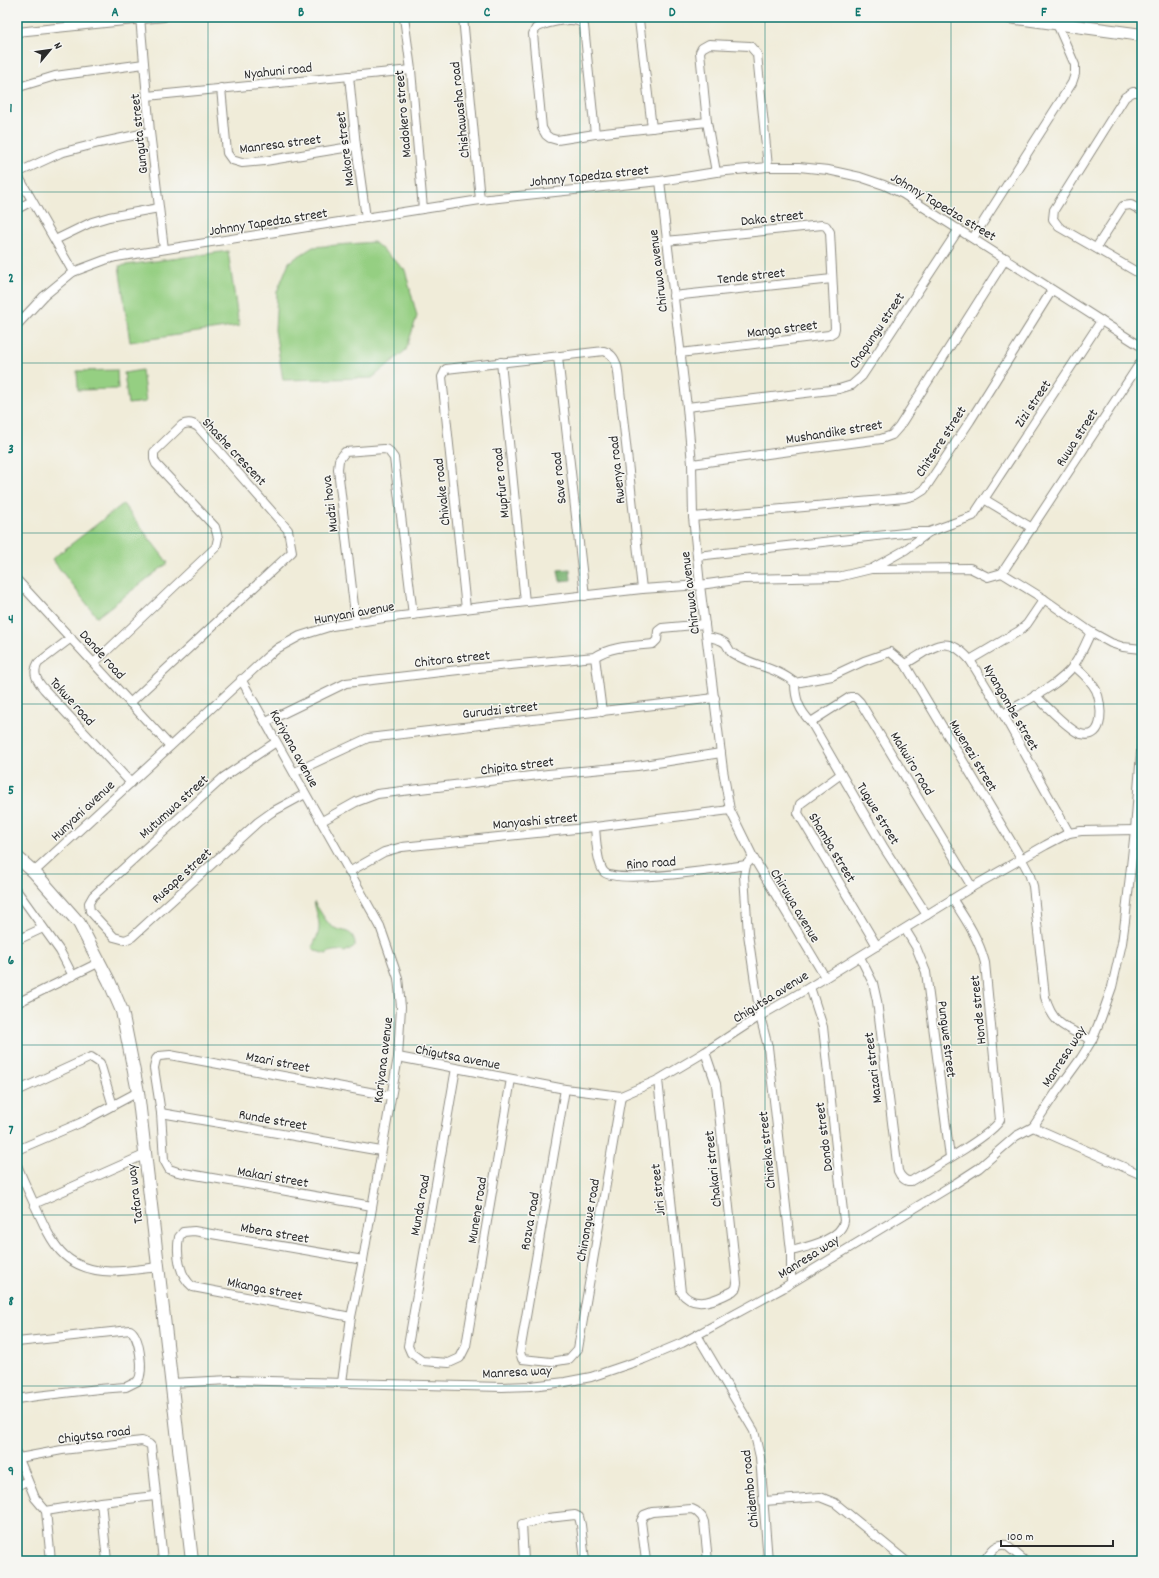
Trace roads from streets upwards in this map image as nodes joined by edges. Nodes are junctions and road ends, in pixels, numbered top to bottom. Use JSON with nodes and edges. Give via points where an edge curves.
{"nodes":[{"id":1,"x":164,"y":17,"type":"edge"},
{"id":2,"x":404,"y":17,"type":"edge"},
{"id":3,"x":463,"y":17,"type":"edge"},
{"id":4,"x":1009,"y":17,"type":"edge"},
{"id":5,"x":140,"y":18,"type":"edge"},
{"id":6,"x":638,"y":20,"type":"dead end"},
{"id":7,"x":1057,"y":24,"type":"junction"},
{"id":8,"x":17,"y":32,"type":"edge"},
{"id":9,"x":1142,"y":34,"type":"edge"},
{"id":10,"x":144,"y":64,"type":"junction"},
{"id":11,"x":411,"y":70,"type":"junction"},
{"id":12,"x":349,"y":76,"type":"junction"},
{"id":13,"x":19,"y":87,"type":"dead end"},
{"id":14,"x":221,"y":88,"type":"junction"},
{"id":15,"x":1142,"y":92,"type":"edge"},
{"id":16,"x":147,"y":96,"type":"junction"},
{"id":17,"x":707,"y":122,"type":"junction"},
{"id":18,"x":652,"y":128,"type":"junction"},
{"id":19,"x":150,"y":132,"type":"junction"},
{"id":20,"x":595,"y":134,"type":"junction"},
{"id":21,"x":356,"y":146,"type":"junction"},
{"id":22,"x":768,"y":167,"type":"junction"},
{"id":23,"x":716,"y":172,"type":"junction"},
{"id":24,"x":17,"y":174,"type":"edge"},
{"id":25,"x":660,"y":181,"type":"junction"},
{"id":26,"x":480,"y":200,"type":"junction"},
{"id":27,"x":32,"y":201,"type":"junction"},
{"id":28,"x":159,"y":208,"type":"junction"},
{"id":29,"x":423,"y":209,"type":"junction"},
{"id":30,"x":17,"y":210,"type":"edge"},
{"id":31,"x":1142,"y":211,"type":"edge"},
{"id":32,"x":366,"y":218,"type":"junction"},
{"id":33,"x":959,"y":229,"type":"junction"},
{"id":34,"x":973,"y":238,"type":"junction"},
{"id":35,"x":55,"y":240,"type":"junction"},
{"id":36,"x":666,"y":241,"type":"junction"},
{"id":37,"x":1096,"y":248,"type":"junction"},
{"id":38,"x":164,"y":249,"type":"junction"},
{"id":39,"x":1006,"y":258,"type":"junction"},
{"id":40,"x":73,"y":272,"type":"junction"},
{"id":41,"x":1142,"y":275,"type":"edge"},
{"id":42,"x":832,"y":279,"type":"junction"},
{"id":43,"x":1052,"y":290,"type":"junction"},
{"id":44,"x":673,"y":296,"type":"junction"},
{"id":45,"x":1101,"y":320,"type":"junction"},
{"id":46,"x":17,"y":325,"type":"edge"},
{"id":47,"x":1142,"y":347,"type":"edge"},
{"id":48,"x":680,"y":353,"type":"junction"},
{"id":49,"x":558,"y":357,"type":"junction"},
{"id":50,"x":1142,"y":360,"type":"edge"},
{"id":51,"x":501,"y":362,"type":"junction"},
{"id":52,"x":687,"y":407,"type":"junction"},
{"id":53,"x":692,"y":464,"type":"junction"},
{"id":54,"x":984,"y":499,"type":"junction"},
{"id":55,"x":693,"y":517,"type":"junction"},
{"id":56,"x":1032,"y":528,"type":"junction"},
{"id":57,"x":929,"y":532,"type":"junction"},
{"id":58,"x":697,"y":556,"type":"junction"},
{"id":59,"x":871,"y":569,"type":"junction"},
{"id":60,"x":1002,"y":574,"type":"junction"},
{"id":61,"x":17,"y":580,"type":"edge"},
{"id":62,"x":700,"y":585,"type":"junction"},
{"id":63,"x":642,"y":589,"type":"junction"},
{"id":64,"x":585,"y":596,"type":"junction"},
{"id":65,"x":1044,"y":599,"type":"junction"},
{"id":66,"x":525,"y":602,"type":"junction"},
{"id":67,"x":466,"y":609,"type":"junction"},
{"id":68,"x":412,"y":615,"type":"junction"},
{"id":69,"x":356,"y":623,"type":"junction"},
{"id":70,"x":705,"y":624,"type":"junction"},
{"id":71,"x":1091,"y":632,"type":"junction"},
{"id":72,"x":707,"y":637,"type":"junction"},
{"id":73,"x":71,"y":638,"type":"junction"},
{"id":74,"x":1142,"y":649,"type":"edge"},
{"id":75,"x":594,"y":657,"type":"junction"},
{"id":76,"x":970,"y":660,"type":"junction"},
{"id":77,"x":94,"y":663,"type":"junction"},
{"id":78,"x":905,"y":664,"type":"junction"},
{"id":79,"x":1074,"y":665,"type":"junction"},
{"id":80,"x":241,"y":679,"type":"junction"},
{"id":81,"x":795,"y":683,"type":"junction"},
{"id":82,"x":1035,"y":695,"type":"junction"},
{"id":83,"x":715,"y":698,"type":"junction"},
{"id":84,"x":130,"y":703,"type":"junction"},
{"id":85,"x":602,"y":712,"type":"junction"},
{"id":86,"x":1003,"y":714,"type":"junction"},
{"id":87,"x":266,"y":722,"type":"junction"},
{"id":88,"x":811,"y":722,"type":"junction"},
{"id":89,"x":1142,"y":739,"type":"edge"},
{"id":90,"x":276,"y":742,"type":"junction"},
{"id":91,"x":170,"y":746,"type":"junction"},
{"id":92,"x":721,"y":753,"type":"junction"},
{"id":93,"x":1141,"y":755,"type":"edge"},
{"id":94,"x":295,"y":772,"type":"junction"},
{"id":95,"x":841,"y":774,"type":"junction"},
{"id":96,"x":130,"y":783,"type":"junction"},
{"id":97,"x":305,"y":794,"type":"junction"},
{"id":98,"x":730,"y":810,"type":"junction"},
{"id":99,"x":322,"y":821,"type":"junction"},
{"id":100,"x":595,"y":828,"type":"junction"},
{"id":101,"x":1135,"y":830,"type":"junction"},
{"id":102,"x":1069,"y":833,"type":"junction"},
{"id":103,"x":17,"y":857,"type":"edge"},
{"id":104,"x":753,"y":857,"type":"junction"},
{"id":105,"x":1021,"y":858,"type":"junction"},
{"id":106,"x":746,"y":865,"type":"junction"},
{"id":107,"x":34,"y":872,"type":"junction"},
{"id":108,"x":349,"y":872,"type":"junction"},
{"id":109,"x":972,"y":887,"type":"junction"},
{"id":110,"x":17,"y":891,"type":"edge"},
{"id":111,"x":93,"y":896,"type":"joint"},
{"id":112,"x":953,"y":900,"type":"junction"},
{"id":113,"x":927,"y":915,"type":"junction"},
{"id":114,"x":43,"y":928,"type":"junction"},
{"id":115,"x":905,"y":929,"type":"junction"},
{"id":116,"x":17,"y":940,"type":"edge"},
{"id":117,"x":877,"y":946,"type":"junction"},
{"id":118,"x":860,"y":957,"type":"junction"},
{"id":119,"x":100,"y":962,"type":"junction"},
{"id":120,"x":73,"y":976,"type":"junction"},
{"id":121,"x":825,"y":977,"type":"junction"},
{"id":122,"x":810,"y":987,"type":"junction"},
{"id":123,"x":17,"y":1003,"type":"edge"},
{"id":124,"x":760,"y":1016,"type":"junction"},
{"id":125,"x":1092,"y":1040,"type":"junction"},
{"id":126,"x":705,"y":1052,"type":"junction"},
{"id":127,"x":398,"y":1058,"type":"junction"},
{"id":128,"x":456,"y":1068,"type":"junction"},
{"id":129,"x":511,"y":1079,"type":"junction"},
{"id":130,"x":658,"y":1080,"type":"junction"},
{"id":131,"x":565,"y":1089,"type":"junction"},
{"id":132,"x":17,"y":1092,"type":"edge"},
{"id":133,"x":138,"y":1092,"type":"junction"},
{"id":134,"x":391,"y":1096,"type":"junction"},
{"id":135,"x":621,"y":1096,"type":"junction"},
{"id":136,"x":113,"y":1106,"type":"junction"},
{"id":137,"x":161,"y":1113,"type":"junction"},
{"id":138,"x":1033,"y":1127,"type":"junction"},
{"id":139,"x":17,"y":1150,"type":"edge"},
{"id":140,"x":381,"y":1151,"type":"junction"},
{"id":141,"x":144,"y":1155,"type":"junction"},
{"id":142,"x":950,"y":1157,"type":"junction"},
{"id":143,"x":17,"y":1165,"type":"edge"},
{"id":144,"x":1142,"y":1175,"type":"edge"},
{"id":145,"x":20,"y":1180,"type":"edge"},
{"id":146,"x":34,"y":1204,"type":"junction"},
{"id":147,"x":372,"y":1206,"type":"junction"},
{"id":148,"x":791,"y":1251,"type":"junction"},
{"id":149,"x":362,"y":1260,"type":"junction"},
{"id":150,"x":158,"y":1267,"type":"junction"},
{"id":151,"x":182,"y":1274,"type":"joint"},
{"id":152,"x":791,"y":1282,"type":"junction"},
{"id":153,"x":683,"y":1296,"type":"joint"},
{"id":154,"x":351,"y":1317,"type":"junction"},
{"id":155,"x":697,"y":1335,"type":"junction"},
{"id":156,"x":17,"y":1342,"type":"edge"},
{"id":157,"x":466,"y":1346,"type":"joint"},
{"id":158,"x":578,"y":1349,"type":"joint"},
{"id":159,"x":342,"y":1382,"type":"junction"},
{"id":160,"x":171,"y":1383,"type":"junction"},
{"id":161,"x":17,"y":1399,"type":"edge"},
{"id":162,"x":18,"y":1456,"type":"edge"},
{"id":163,"x":27,"y":1482,"type":"junction"},
{"id":164,"x":17,"y":1486,"type":"edge"},
{"id":165,"x":155,"y":1496,"type":"junction"},
{"id":166,"x":764,"y":1500,"type":"junction"},
{"id":167,"x":101,"y":1502,"type":"junction"},
{"id":168,"x":46,"y":1511,"type":"junction"},
{"id":169,"x":51,"y":1561,"type":"edge"},
{"id":170,"x":107,"y":1561,"type":"edge"},
{"id":171,"x":163,"y":1561,"type":"edge"},
{"id":172,"x":192,"y":1561,"type":"edge"},
{"id":173,"x":524,"y":1561,"type":"edge"},
{"id":174,"x":585,"y":1561,"type":"edge"},
{"id":175,"x":646,"y":1561,"type":"edge"},
{"id":176,"x":708,"y":1561,"type":"edge"},
{"id":177,"x":768,"y":1561,"type":"edge"},
{"id":178,"x":906,"y":1561,"type":"edge"},
{"id":179,"x":984,"y":1561,"type":"edge"},
{"id":180,"x":1026,"y":1561,"type":"edge"}],
"edges":[{"from":1,"to":5,"type":"street"},
{"from":2,"to":11,"type":"street","name":"Madokero street"},
{"from":3,"to":26,"type":"street","name":"Chishawasha road"},
{"from":4,"to":7,"type":"street"},
{"from":5,"to":8,"type":"street"},
{"from":5,"to":10,"type":"street","name":"Gunguta street"},
{"from":6,"to":18,"type":"street"},
{"from":7,"to":9,"type":"street"},
{"from":7,"to":34,"type":"street","via":[[1075,65],[1075,74]]},
{"from":10,"to":13,"type":"street","via":[[55,76]]},
{"from":10,"to":16,"type":"street","name":"Gunguta street"},
{"from":11,"to":12,"type":"street","name":"Nyahuni road"},
{"from":11,"to":29,"type":"street","name":"Madokero street"},
{"from":12,"to":14,"type":"street","name":"Nyahuni road"},
{"from":12,"to":21,"type":"street","name":"Makore street"},
{"from":14,"to":16,"type":"street","name":"Nyahuni road"},
{"from":14,"to":21,"type":"street","name":"Manresa street","via":[[227,153],[235,162],[265,161]]},
{"from":15,"to":37,"type":"street","via":[[1133,92],[1125,97],[1054,210],[1052,219],[1059,227]]},
{"from":16,"to":19,"type":"street","name":"Gunguta street"},
{"from":17,"to":18,"type":"street"},
{"from":17,"to":22,"type":"street","via":[[700,52],[702,48],[709,44],[750,46],[757,54]]},
{"from":17,"to":23,"type":"street"},
{"from":18,"to":20,"type":"street"},
{"from":19,"to":24,"type":"street","via":[[65,151]]},
{"from":19,"to":28,"type":"street","name":"Gunguta street"},
{"from":20,"to":20,"type":"street","via":[[557,140],[546,135],[542,128],[533,34],[536,28],[577,20],[584,26]]},
{"from":21,"to":32,"type":"street","name":"Makore street"},
{"from":22,"to":23,"type":"street","name":"Johnny Tapedza street"},
{"from":22,"to":33,"type":"street","name":"Johnny Tapedza street","via":[[820,169],[860,177],[903,194]]},
{"from":23,"to":25,"type":"street","name":"Johnny Tapedza street"},
{"from":24,"to":27,"type":"street"},
{"from":25,"to":26,"type":"street","name":"Johnny Tapedza street"},
{"from":25,"to":36,"type":"street","name":"Chiruwa avenue"},
{"from":26,"to":29,"type":"street","name":"Johnny Tapedza street"},
{"from":27,"to":30,"type":"street"},
{"from":27,"to":35,"type":"street"},
{"from":28,"to":35,"type":"street","via":[[92,222]]},
{"from":28,"to":38,"type":"street","name":"Gunguta street"},
{"from":29,"to":32,"type":"street","name":"Johnny Tapedza street"},
{"from":31,"to":37,"type":"street","via":[[1130,205],[1123,206]]},
{"from":32,"to":38,"type":"street","name":"Johnny Tapedza street"},
{"from":33,"to":34,"type":"street","name":"Johnny Tapedza street"},
{"from":33,"to":52,"type":"street","name":"Chapungu street","via":[[862,376],[852,385],[825,391]]},
{"from":34,"to":39,"type":"street","name":"Johnny Tapedza street"},
{"from":35,"to":40,"type":"street"},
{"from":36,"to":42,"type":"street","name":"Daka street","via":[[826,226],[830,232]]},
{"from":36,"to":44,"type":"street","name":"Chiruwa avenue"},
{"from":37,"to":41,"type":"street"},
{"from":38,"to":40,"type":"street","name":"Johnny Tapedza street","via":[[110,258]]},
{"from":39,"to":43,"type":"street","name":"Johnny Tapedza street"},
{"from":39,"to":53,"type":"street","name":"Mushandike street","via":[[892,435],[873,441]]},
{"from":40,"to":46,"type":"street","name":"Johnny Tapedza street","via":[[44,296]]},
{"from":42,"to":44,"type":"street","name":"Tende street"},
{"from":42,"to":48,"type":"street","name":"Manga street","via":[[835,328],[829,335]]},
{"from":43,"to":45,"type":"street","name":"Johnny Tapedza street"},
{"from":43,"to":55,"type":"street","name":"Chitsere street","via":[[924,490],[906,498]]},
{"from":44,"to":48,"type":"street","name":"Chiruwa avenue"},
{"from":45,"to":47,"type":"street","name":"Johnny Tapedza street"},
{"from":45,"to":54,"type":"street","name":"Zizi street"},
{"from":48,"to":52,"type":"street","name":"Chiruwa avenue"},
{"from":49,"to":51,"type":"street"},
{"from":49,"to":63,"type":"street","name":"Rwenya road","via":[[606,351],[615,360]]},
{"from":49,"to":64,"type":"street","name":"Save road"},
{"from":50,"to":56,"type":"street","name":"Ruwa street"},
{"from":51,"to":66,"type":"street","name":"Mupfure road"},
{"from":51,"to":67,"type":"street","name":"Chivake road","via":[[446,369],[442,384]]},
{"from":52,"to":53,"type":"street","name":"Chiruwa avenue"},
{"from":53,"to":55,"type":"street","name":"Chiruwa avenue"},
{"from":54,"to":56,"type":"street"},
{"from":54,"to":57,"type":"street","name":"Zizi street","via":[[973,516]]},
{"from":55,"to":58,"type":"street","name":"Chiruwa avenue"},
{"from":56,"to":60,"type":"street","name":"Ruwa street"},
{"from":57,"to":58,"type":"street"},
{"from":57,"to":59,"type":"street","via":[[905,550]]},
{"from":58,"to":62,"type":"street","name":"Chiruwa avenue"},
{"from":59,"to":60,"type":"street","via":[[970,568],[988,577]]},
{"from":59,"to":62,"type":"street","name":"Hunyani avenue","via":[[838,577],[743,579]]},
{"from":60,"to":65,"type":"street"},
{"from":61,"to":73,"type":"street","name":"Dande road"},
{"from":62,"to":63,"type":"street","name":"Hunyani avenue"},
{"from":62,"to":70,"type":"street","name":"Chiruwa avenue"},
{"from":63,"to":64,"type":"street","name":"Hunyani avenue"},
{"from":64,"to":66,"type":"street","name":"Hunyani avenue"},
{"from":65,"to":71,"type":"street"},
{"from":65,"to":76,"type":"street","via":[[1019,631]]},
{"from":66,"to":67,"type":"street","name":"Hunyani avenue"},
{"from":67,"to":68,"type":"street","name":"Hunyani avenue"},
{"from":68,"to":69,"type":"street","name":"Hunyani avenue"},
{"from":68,"to":69,"type":"street","name":"Mudzi hova","via":[[394,458],[384,449],[345,452],[338,460],[338,468]]},
{"from":69,"to":80,"type":"street","name":"Hunyani avenue","via":[[332,626],[300,636],[278,648]]},
{"from":70,"to":72,"type":"street","name":"Chiruwa avenue"},
{"from":70,"to":75,"type":"street","name":"Chitora street","via":[[662,628],[658,631],[657,640],[653,644],[602,652]]},
{"from":71,"to":74,"type":"street","via":[[1117,646]]},
{"from":71,"to":79,"type":"street"},
{"from":72,"to":81,"type":"street","via":[[719,639],[730,652],[742,659],[770,668]]},
{"from":72,"to":83,"type":"street","name":"Chiruwa avenue"},
{"from":73,"to":77,"type":"street","name":"Dande road"},
{"from":73,"to":96,"type":"street","name":"Tokwe road","via":[[38,663],[36,677]]},
{"from":75,"to":85,"type":"street"},
{"from":75,"to":87,"type":"street","name":"Chitora street","via":[[346,683]]},
{"from":76,"to":78,"type":"street","name":"Nyangombe street","via":[[958,648],[944,644]]},
{"from":76,"to":86,"type":"street","name":"Nyangombe street"},
{"from":77,"to":84,"type":"street","name":"Dande road"},
{"from":77,"to":84,"type":"street","name":"Shashe crescent","via":[[216,547],[218,538],[214,528],[154,459],[154,452],[182,425],[192,424],[203,433],[288,530],[292,552]]},
{"from":78,"to":81,"type":"street","via":[[890,652],[832,676]]},
{"from":78,"to":105,"type":"street","name":"Mwenezi street"},
{"from":79,"to":82,"type":"street","via":[[1056,682]]},
{"from":79,"to":82,"type":"street","via":[[1087,677],[1096,691],[1101,718],[1098,729],[1090,734],[1081,734]]},
{"from":80,"to":87,"type":"street","name":"Kariyana avenue"},
{"from":80,"to":91,"type":"street","name":"Hunyani avenue"},
{"from":81,"to":88,"type":"street","name":"Tugwe street","via":[[796,700],[802,713]]},
{"from":82,"to":86,"type":"street"},
{"from":83,"to":85,"type":"street","name":"Gurudzi street"},
{"from":83,"to":92,"type":"street","name":"Chiruwa avenue"},
{"from":84,"to":91,"type":"street","name":"Dande road"},
{"from":85,"to":94,"type":"street","name":"Gurudzi street","via":[[368,738]]},
{"from":86,"to":102,"type":"street","name":"Nyangombe street"},
{"from":87,"to":90,"type":"street","name":"Kariyana avenue"},
{"from":88,"to":95,"type":"street","name":"Tugwe street"},
{"from":88,"to":109,"type":"street","name":"Makwiro road","via":[[850,697],[855,697],[860,702]]},
{"from":89,"to":93,"type":"street","name":"Manresa way"},
{"from":90,"to":94,"type":"street","name":"Kariyana avenue"},
{"from":90,"to":111,"type":"street","name":"Mutumwa street","via":[[224,777]]},
{"from":91,"to":96,"type":"street","name":"Hunyani avenue"},
{"from":92,"to":98,"type":"street","name":"Chiruwa avenue"},
{"from":92,"to":99,"type":"street","name":"Chipita street","via":[[637,766],[377,794],[356,802]]},
{"from":93,"to":101,"type":"street","name":"Manresa way"},
{"from":94,"to":97,"type":"street","name":"Kariyana avenue"},
{"from":95,"to":113,"type":"street","name":"Tugwe street"},
{"from":95,"to":117,"type":"street","name":"Shamba street","via":[[800,804],[798,812]]},
{"from":96,"to":107,"type":"street","name":"Hunyani avenue"},
{"from":97,"to":99,"type":"street","name":"Kariyana avenue"},
{"from":97,"to":111,"type":"street","name":"Rusape street","via":[[258,822],[135,934],[125,940],[114,937],[90,911],[89,903]]},
{"from":98,"to":100,"type":"street","name":"Manyashi street"},
{"from":98,"to":104,"type":"street","name":"Chiruwa avenue"},
{"from":99,"to":108,"type":"street","name":"Kariyana avenue"},
{"from":100,"to":106,"type":"street","name":"Rino road","via":[[600,866],[604,873],[611,876],[653,876]]},
{"from":100,"to":108,"type":"street","name":"Manyashi street","via":[[402,847],[384,852]]},
{"from":101,"to":102,"type":"street","name":"Chigutsa avenue"},
{"from":101,"to":125,"type":"street","name":"Manresa way","via":[[1122,943],[1108,998]]},
{"from":102,"to":105,"type":"street","name":"Chigutsa avenue"},
{"from":103,"to":107,"type":"street","name":"Tafara way"},
{"from":104,"to":106,"type":"street"},
{"from":104,"to":121,"type":"street","name":"Chiruwa avenue"},
{"from":105,"to":109,"type":"street","name":"Chigutsa avenue"},
{"from":105,"to":125,"type":"street","name":"Mwenezi street","via":[[1033,886],[1047,1007],[1060,1025]]},
{"from":106,"to":124,"type":"street","name":"Chineka street","via":[[744,876],[748,934]]},
{"from":107,"to":119,"type":"street","name":"Tafara way","via":[[76,919]]},
{"from":108,"to":127,"type":"street","name":"Kariyana avenue","via":[[380,926],[396,971],[401,1007]]},
{"from":109,"to":112,"type":"street","name":"Chigutsa avenue"},
{"from":110,"to":114,"type":"street"},
{"from":112,"to":113,"type":"street","name":"Chigutsa avenue"},
{"from":112,"to":142,"type":"street","name":"Honde street","via":[[977,938],[985,962],[1000,1121],[978,1140]]},
{"from":113,"to":115,"type":"street","name":"Chigutsa avenue"},
{"from":114,"to":116,"type":"street"},
{"from":114,"to":120,"type":"street","via":[[60,951]]},
{"from":115,"to":117,"type":"street","name":"Chigutsa avenue"},
{"from":115,"to":142,"type":"street","name":"Pungwe street","via":[[926,972]]},
{"from":117,"to":118,"type":"street","name":"Chigutsa avenue"},
{"from":118,"to":121,"type":"street","name":"Chigutsa avenue"},
{"from":118,"to":142,"type":"street","name":"Mazari street","via":[[875,992],[898,1171],[906,1181],[911,1182]]},
{"from":119,"to":120,"type":"street"},
{"from":119,"to":133,"type":"street","name":"Tafara way","via":[[122,1011]]},
{"from":120,"to":123,"type":"street"},
{"from":121,"to":122,"type":"street","name":"Chigutsa avenue"},
{"from":122,"to":124,"type":"street","name":"Chigutsa avenue"},
{"from":122,"to":148,"type":"street","name":"Dondo street","via":[[823,1027],[844,1221],[840,1230],[824,1241]]},
{"from":124,"to":126,"type":"street","name":"Chigutsa avenue"},
{"from":124,"to":148,"type":"street","name":"Chineka street","via":[[768,1047]]},
{"from":125,"to":138,"type":"street","name":"Manresa way"},
{"from":126,"to":130,"type":"street","name":"Chigutsa avenue"},
{"from":126,"to":153,"type":"street","name":"Chakari street","via":[[716,1084],[737,1286],[733,1291],[706,1302],[693,1301]]},
{"from":127,"to":128,"type":"street","name":"Chigutsa avenue"},
{"from":127,"to":134,"type":"street","name":"Kariyana avenue"},
{"from":128,"to":129,"type":"street","name":"Chigutsa avenue"},
{"from":128,"to":157,"type":"street","name":"Munda road","via":[[408,1346],[411,1353],[422,1361],[450,1363],[460,1358]]},
{"from":129,"to":131,"type":"street","name":"Chigutsa avenue"},
{"from":129,"to":157,"type":"street","name":"Munene road"},
{"from":130,"to":135,"type":"street","name":"Chigutsa avenue"},
{"from":130,"to":153,"type":"street","name":"Jiri street"},
{"from":131,"to":135,"type":"street","name":"Chigutsa avenue"},
{"from":131,"to":158,"type":"street","name":"Rozva road","via":[[520,1352],[521,1358],[551,1362],[569,1359]]},
{"from":132,"to":136,"type":"street","via":[[91,1057],[100,1063]]},
{"from":133,"to":136,"type":"street"},
{"from":133,"to":141,"type":"street","name":"Tafara way"},
{"from":134,"to":137,"type":"street","name":"Mzari street","via":[[164,1055],[156,1059],[154,1068]]},
{"from":134,"to":140,"type":"street","name":"Kariyana avenue"},
{"from":135,"to":158,"type":"street","name":"Chinongwe road"},
{"from":136,"to":139,"type":"street"},
{"from":137,"to":140,"type":"street","name":"Runde street"},
{"from":137,"to":147,"type":"street","name":"Makari street","via":[[164,1160],[171,1170]]},
{"from":138,"to":144,"type":"street"},
{"from":138,"to":152,"type":"street","name":"Manresa way","via":[[1016,1136],[979,1168],[956,1183]]},
{"from":140,"to":147,"type":"street","name":"Kariyana avenue"},
{"from":141,"to":146,"type":"street"},
{"from":141,"to":150,"type":"street","name":"Tafara way"},
{"from":143,"to":145,"type":"street"},
{"from":145,"to":146,"type":"street"},
{"from":146,"to":150,"type":"street","via":[[55,1246],[80,1266],[105,1272]]},
{"from":147,"to":149,"type":"street","name":"Kariyana avenue"},
{"from":148,"to":152,"type":"street","name":"Chineka street"},
{"from":149,"to":151,"type":"street","name":"Mbera street","via":[[211,1234],[183,1232],[178,1241]]},
{"from":149,"to":154,"type":"street","name":"Kariyana avenue"},
{"from":150,"to":160,"type":"street","name":"Tafara way"},
{"from":151,"to":154,"type":"street","name":"Mkanga street","via":[[192,1287]]},
{"from":152,"to":155,"type":"street","name":"Manresa way"},
{"from":154,"to":159,"type":"street","name":"Kariyana avenue"},
{"from":155,"to":159,"type":"street","name":"Manresa way","via":[[668,1350],[622,1367],[565,1382],[502,1387]]},
{"from":155,"to":166,"type":"street","name":"Chidembo road","via":[[754,1431],[760,1457]]},
{"from":156,"to":161,"type":"street","via":[[130,1330],[139,1344],[140,1375],[138,1381],[126,1387]]},
{"from":159,"to":160,"type":"street","name":"Manresa way","via":[[230,1380]]},
{"from":160,"to":172,"type":"street","name":"Tafara way"},
{"from":162,"to":163,"type":"street"},
{"from":162,"to":165,"type":"street","name":"Chigutsa road","via":[[146,1442],[151,1446]]},
{"from":163,"to":164,"type":"street"},
{"from":163,"to":168,"type":"street"},
{"from":165,"to":167,"type":"street"},
{"from":165,"to":171,"type":"street","name":"Chigutsa road"},
{"from":166,"to":177,"type":"street","name":"Chidembo road"},
{"from":166,"to":178,"type":"street","via":[[829,1500]]},
{"from":167,"to":168,"type":"street"},
{"from":167,"to":170,"type":"street"},
{"from":168,"to":169,"type":"street"},
{"from":173,"to":174,"type":"street","via":[[522,1524],[575,1515],[581,1525]]},
{"from":175,"to":176,"type":"street","via":[[641,1522],[643,1516],[657,1511],[692,1509],[702,1518]]},
{"from":179,"to":180,"type":"street","via":[[995,1547],[1004,1545]]}]}
